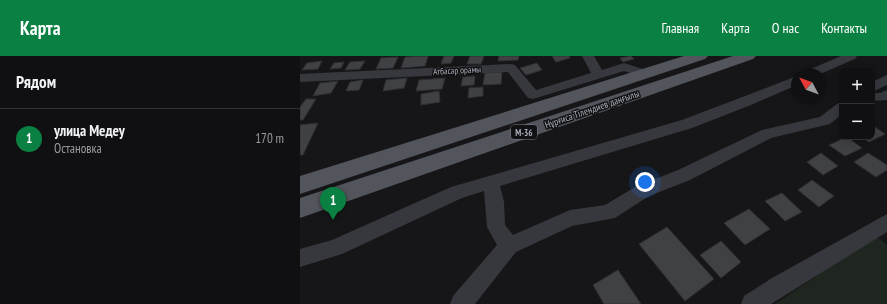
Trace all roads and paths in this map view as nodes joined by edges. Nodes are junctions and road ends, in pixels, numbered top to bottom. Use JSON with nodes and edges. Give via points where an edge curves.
{"nodes":[{"id":1,"x":588,"y":56,"type":"edge"},
{"id":2,"x":700,"y":56,"type":"edge"},
{"id":3,"x":748,"y":56,"type":"edge"},
{"id":4,"x":851,"y":56,"type":"edge"},
{"id":5,"x":824,"y":68,"type":"edge"},
{"id":6,"x":645,"y":74,"type":"junction"},
{"id":7,"x":598,"y":75,"type":"junction"},
{"id":8,"x":300,"y":78,"type":"edge"},
{"id":9,"x":887,"y":79,"type":"edge"},
{"id":10,"x":791,"y":83,"type":"edge"},
{"id":11,"x":875,"y":86,"type":"edge"},
{"id":12,"x":887,"y":94,"type":"edge"},
{"id":13,"x":875,"y":97,"type":"edge"},
{"id":14,"x":839,"y":109,"type":"edge"},
{"id":15,"x":492,"y":183,"type":"junction"},
{"id":16,"x":300,"y":185,"type":"edge"},
{"id":17,"x":300,"y":208,"type":"edge"},
{"id":18,"x":887,"y":222,"type":"edge"},
{"id":19,"x":508,"y":246,"type":"junction"},
{"id":20,"x":300,"y":258,"type":"edge"},
{"id":21,"x":461,"y":304,"type":"edge"},
{"id":22,"x":752,"y":304,"type":"edge"}],
"edges":[{"from":1,"to":7,"type":"street"},
{"from":2,"to":6,"type":"main road","name":"Нұрғиса Тілендиев даңғылы","number":"M-36"},
{"from":3,"to":17,"type":"main road","name":"Нұрғиса Тілендиев даңғылы","number":"M-36"},
{"from":4,"to":5,"type":"street"},
{"from":6,"to":7,"type":"street","name":"Атбасар орамы","via":[[624,67]]},
{"from":6,"to":16,"type":"main road","name":"Нұрғиса Тілендиев даңғылы","number":"M-36"},
{"from":7,"to":8,"type":"street","name":"Атбасар орамы","via":[[533,95],[511,68]]},
{"from":9,"to":11,"type":"street"},
{"from":10,"to":15,"type":"street","via":[[687,124]]},
{"from":12,"to":13,"type":"street"},
{"from":14,"to":19,"type":"street","via":[[825,121],[767,134],[684,175],[643,191],[609,212],[570,218]]},
{"from":15,"to":19,"type":"street","via":[[496,227]]},
{"from":15,"to":20,"type":"street","via":[[458,192],[336,248]]},
{"from":18,"to":22,"type":"street"},
{"from":19,"to":21,"type":"street"}]}
